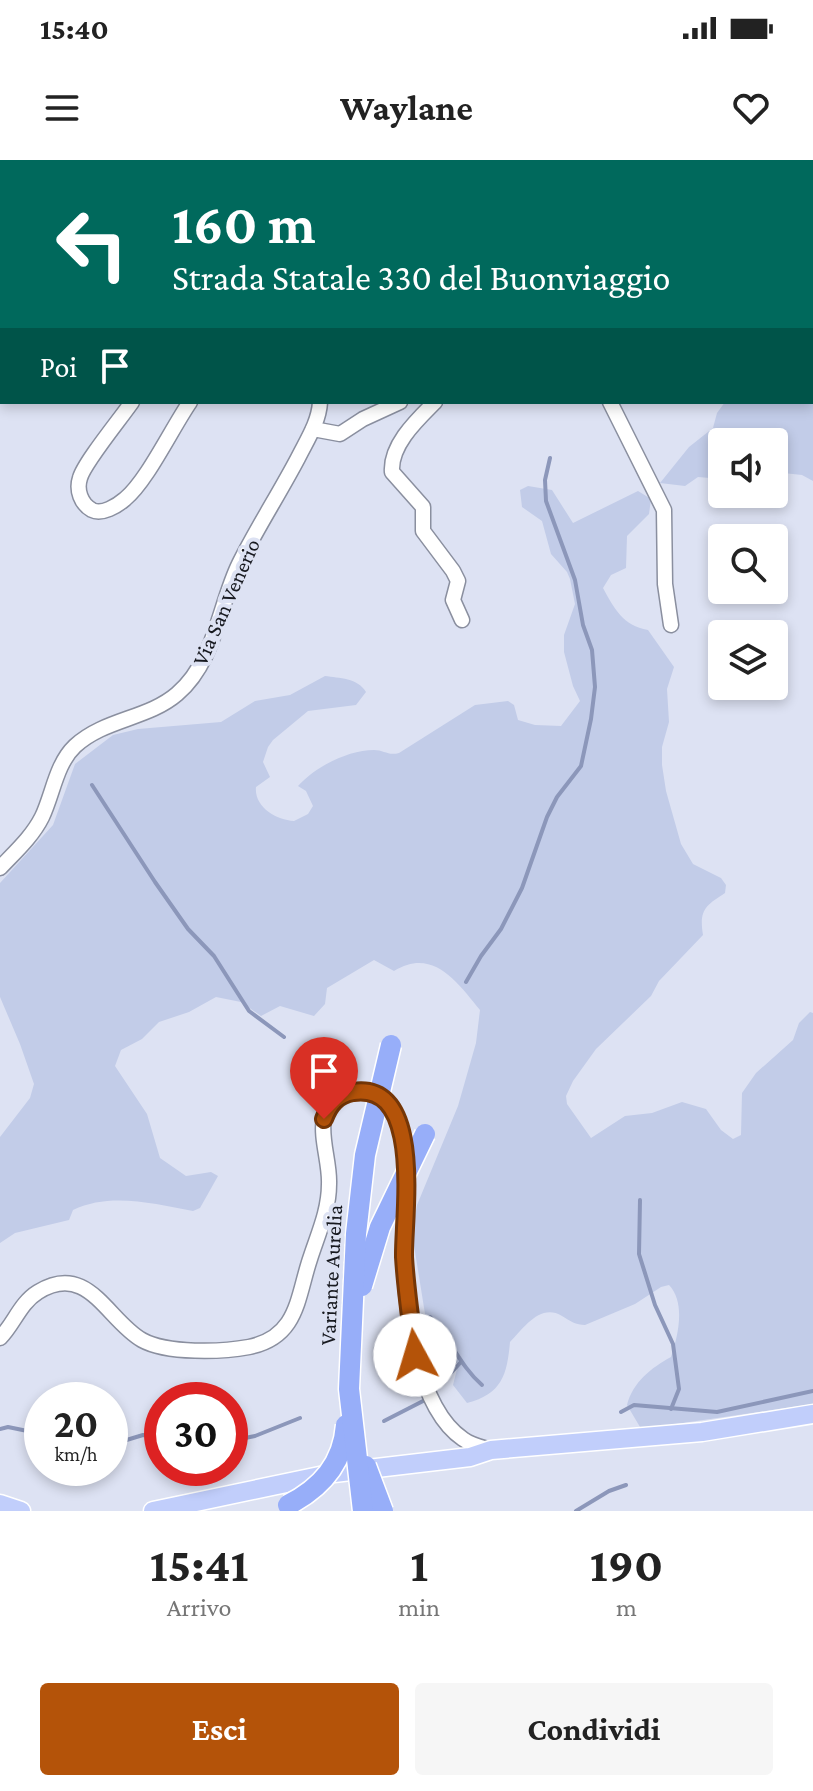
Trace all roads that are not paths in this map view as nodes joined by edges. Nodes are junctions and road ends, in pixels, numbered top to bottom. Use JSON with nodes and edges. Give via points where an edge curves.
{"nodes":[{"id":1,"x":131,"y":404,"type":"edge"},
{"id":2,"x":189,"y":404,"type":"edge"},
{"id":3,"x":319,"y":404,"type":"edge"},
{"id":4,"x":396,"y":404,"type":"edge"},
{"id":5,"x":433,"y":404,"type":"edge"},
{"id":6,"x":611,"y":404,"type":"edge"},
{"id":7,"x":313,"y":429,"type":"junction"},
{"id":8,"x":462,"y":620,"type":"dead end"},
{"id":9,"x":671,"y":625,"type":"dead end"},
{"id":10,"x":0,"y":868,"type":"edge"},
{"id":11,"x":391,"y":1045,"type":"dead end"},
{"id":12,"x":425,"y":1134,"type":"dead end"},
{"id":13,"x":352,"y":1333,"type":"junction"},
{"id":14,"x":0,"y":1338,"type":"edge"},
{"id":15,"x":349,"y":1389,"type":"junction"},
{"id":16,"x":813,"y":1414,"type":"edge"},
{"id":17,"x":491,"y":1450,"type":"junction"},
{"id":18,"x":0,"y":1504,"type":"edge"},
{"id":19,"x":288,"y":1505,"type":"dead end"},
{"id":20,"x":21,"y":1511,"type":"edge"},
{"id":21,"x":153,"y":1511,"type":"edge"},
{"id":22,"x":363,"y":1511,"type":"edge"},
{"id":23,"x":383,"y":1511,"type":"edge"}],
"edges":[{"from":1,"to":2,"type":"street","via":[[81,474],[80,495],[95,512],[131,493]]},
{"from":3,"to":7,"type":"street","name":"Via San Venerio"},
{"from":4,"to":7,"type":"street","via":[[340,434]]},
{"from":5,"to":8,"type":"street","via":[[404,437],[392,472],[423,507],[423,531],[458,581],[453,600]]},
{"from":6,"to":9,"type":"street","via":[[664,510]]},
{"from":7,"to":10,"type":"street","name":"Via San Venerio","via":[[238,566],[218,626],[185,687],[154,709],[74,747],[35,829]]},
{"from":11,"to":13,"type":"highway","name":"Variante Aurelia","bridge":true,"via":[[365,1155]]},
{"from":12,"to":13,"type":"highway","bridge":true,"via":[[380,1227]]},
{"from":13,"to":15,"type":"highway","name":"Variante Aurelia","bridge":true},
{"from":14,"to":17,"type":"street","via":[[30,1297],[67,1284],[97,1295],[123,1325],[154,1345],[238,1349],[275,1336],[298,1306],[326,1216],[330,1168],[324,1119],[330,1104],[345,1094],[367,1091],[383,1100],[401,1128],[408,1180],[404,1259],[415,1355],[431,1400],[448,1425],[462,1438]]},
{"from":15,"to":19,"type":"highway","bridge":true,"via":[[340,1455],[322,1482]]},
{"from":15,"to":22,"type":"highway","name":"Variante Aurelia","bridge":true},
{"from":15,"to":23,"type":"highway","bridge":true,"via":[[362,1453]]},
{"from":16,"to":17,"type":"main road","via":[[702,1432]]},
{"from":17,"to":21,"type":"main road","bridge":true,"via":[[334,1473]]},
{"from":18,"to":20,"type":"main road"}]}
